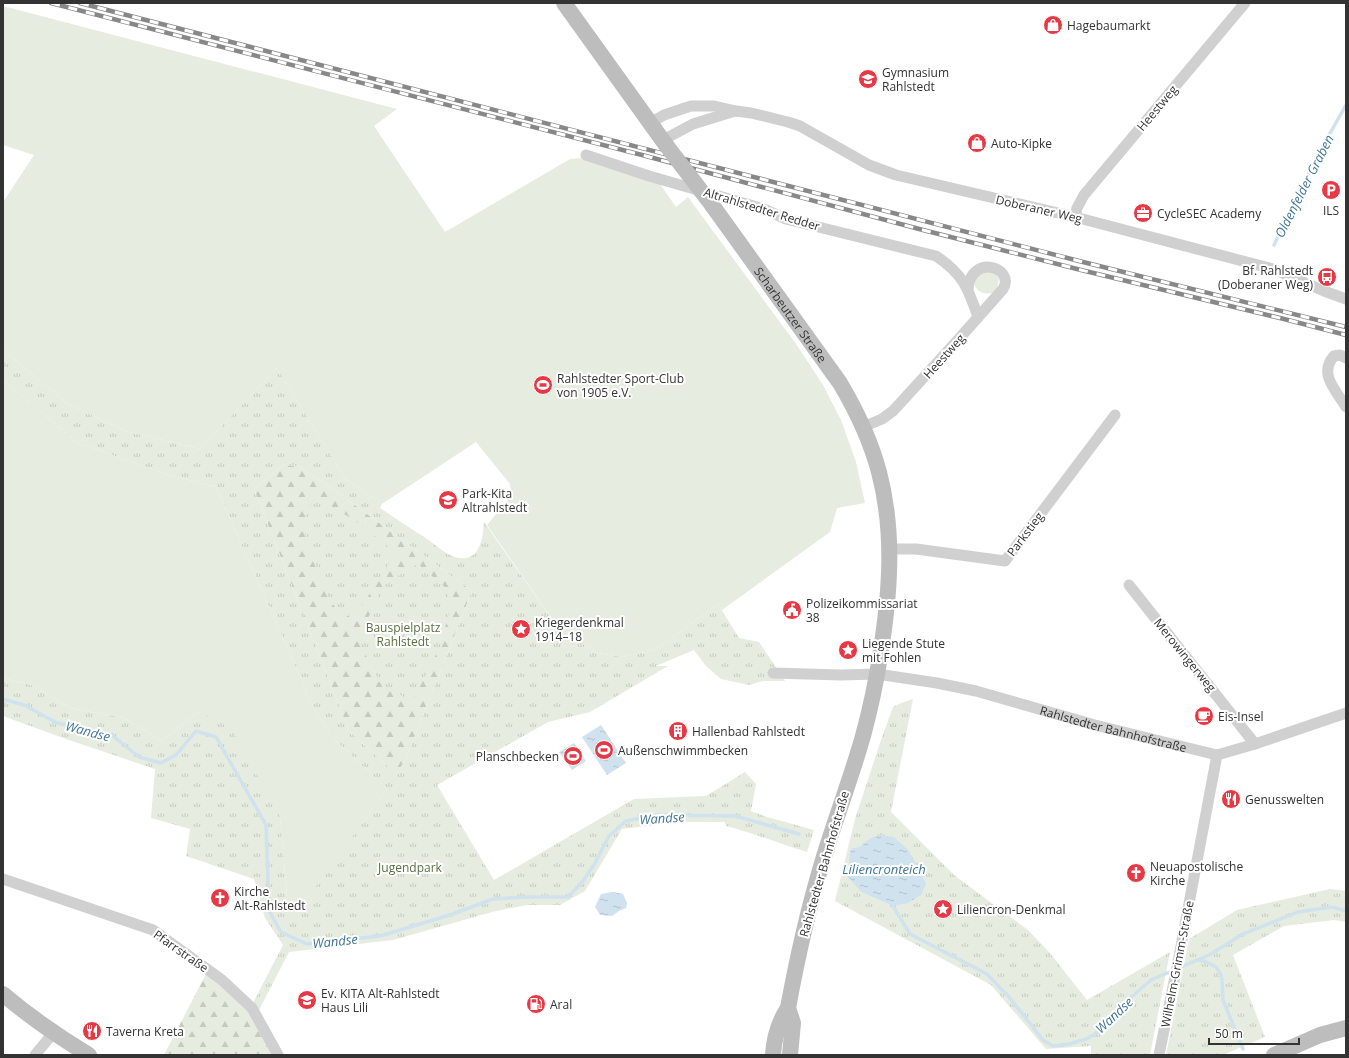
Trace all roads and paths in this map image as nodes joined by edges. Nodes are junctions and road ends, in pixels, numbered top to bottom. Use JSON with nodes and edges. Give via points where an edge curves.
{"nodes":[{"id":1,"x":564,"y":3,"type":"edge"},
{"id":2,"x":1246,"y":3,"type":"edge"},
{"id":3,"x":736,"y":111,"type":"junction"},
{"id":4,"x":650,"y":123,"type":"junction"},
{"id":5,"x":665,"y":142,"type":"junction"},
{"id":6,"x":586,"y":155,"type":"dead end"},
{"id":7,"x":1075,"y":217,"type":"junction"},
{"id":8,"x":968,"y":290,"type":"junction"},
{"id":9,"x":1346,"y":299,"type":"edge"},
{"id":10,"x":978,"y":317,"type":"junction"},
{"id":11,"x":1346,"y":358,"type":"edge"},
{"id":12,"x":1346,"y":403,"type":"edge"},
{"id":13,"x":1115,"y":415,"type":"dead end"},
{"id":14,"x":863,"y":427,"type":"junction"},
{"id":15,"x":890,"y":549,"type":"junction"},
{"id":16,"x":1128,"y":585,"type":"dead end"},
{"id":17,"x":773,"y":673,"type":"dead end"},
{"id":18,"x":877,"y":674,"type":"junction"},
{"id":19,"x":1346,"y":713,"type":"edge"},
{"id":20,"x":1255,"y":744,"type":"junction"},
{"id":21,"x":1217,"y":755,"type":"junction"},
{"id":22,"x":3,"y":879,"type":"edge"},
{"id":23,"x":3,"y":994,"type":"edge"},
{"id":24,"x":788,"y":1008,"type":"junction"},
{"id":25,"x":1346,"y":1028,"type":"edge"},
{"id":26,"x":54,"y":1032,"type":"junction"},
{"id":27,"x":35,"y":1055,"type":"edge"},
{"id":28,"x":90,"y":1055,"type":"edge"},
{"id":29,"x":278,"y":1055,"type":"edge"},
{"id":30,"x":773,"y":1055,"type":"edge"},
{"id":31,"x":790,"y":1055,"type":"edge"},
{"id":32,"x":1158,"y":1055,"type":"edge"},
{"id":33,"x":1274,"y":1055,"type":"edge"}],
"edges":[{"from":1,"to":4,"type":"main road","name":"Scharbeutzer Straße"},
{"from":2,"to":7,"type":"street","name":"Heestweg","via":[[1084,195]]},
{"from":3,"to":4,"type":"street","name":"Doberaner Weg","via":[[714,106],[691,106],[664,115]]},
{"from":3,"to":5,"type":"street","name":"Doberaner Weg","via":[[693,124]]},
{"from":3,"to":7,"type":"street","name":"Doberaner Weg","via":[[772,117],[800,126],[869,165],[896,175]]},
{"from":4,"to":5,"type":"main road","name":"Scharbeutzer Straße"},
{"from":5,"to":14,"type":"main road","name":"Scharbeutzer Straße","bridge":true,"via":[[840,383]]},
{"from":6,"to":8,"type":"street","name":"Altrahlstedter Redder","via":[[764,209],[786,219],[936,256],[960,276]]},
{"from":7,"to":9,"type":"street","name":"Doberaner Weg","via":[[1273,269]]},
{"from":8,"to":10,"type":"street","name":"Altrahlstedter Redder"},
{"from":8,"to":10,"type":"street","name":"Heestweg","via":[[970,279],[980,268],[996,269],[1005,278],[1003,289]]},
{"from":10,"to":14,"type":"street","name":"Heestweg","via":[[893,411]]},
{"from":11,"to":12,"type":"street","via":[[1334,356],[1329,362],[1327,376]]},
{"from":13,"to":15,"type":"street","name":"Parkstieg","via":[[1005,561],[916,549]]},
{"from":14,"to":15,"type":"main road","name":"Scharbeutzer Straße","via":[[879,472],[886,506]]},
{"from":15,"to":18,"type":"main road","name":"Scharbeutzer Straße","via":[[889,587]]},
{"from":16,"to":20,"type":"street","name":"Merowingerweg"},
{"from":17,"to":18,"type":"street","name":"Rahlstedter Bahnhofstraße"},
{"from":18,"to":21,"type":"street","name":"Rahlstedter Bahnhofstraße","via":[[976,691],[1095,725]]},
{"from":18,"to":24,"type":"main road","name":"Rahlstedter Bahnhofstraße","via":[[863,735],[808,914]]},
{"from":19,"to":20,"type":"street","name":"Rahlstedter Bahnhofstraße"},
{"from":20,"to":21,"type":"street","name":"Rahlstedter Bahnhofstraße"},
{"from":21,"to":32,"type":"street","name":"Wilhelm-Grimm-Straße"},
{"from":22,"to":29,"type":"street","name":"Pfarrstraße","via":[[153,930],[222,980],[252,1008]]},
{"from":23,"to":26,"type":"main road"},
{"from":24,"to":30,"type":"main road","name":"Rahlstedter Bahnhofstraße","via":[[780,1021]]},
{"from":24,"to":31,"type":"main road","name":"Rahlstedter Bahnhofstraße","via":[[793,1023]]},
{"from":25,"to":33,"type":"main road","via":[[1320,1035]]},
{"from":26,"to":27,"type":"street"},
{"from":26,"to":28,"type":"main road"}]}
